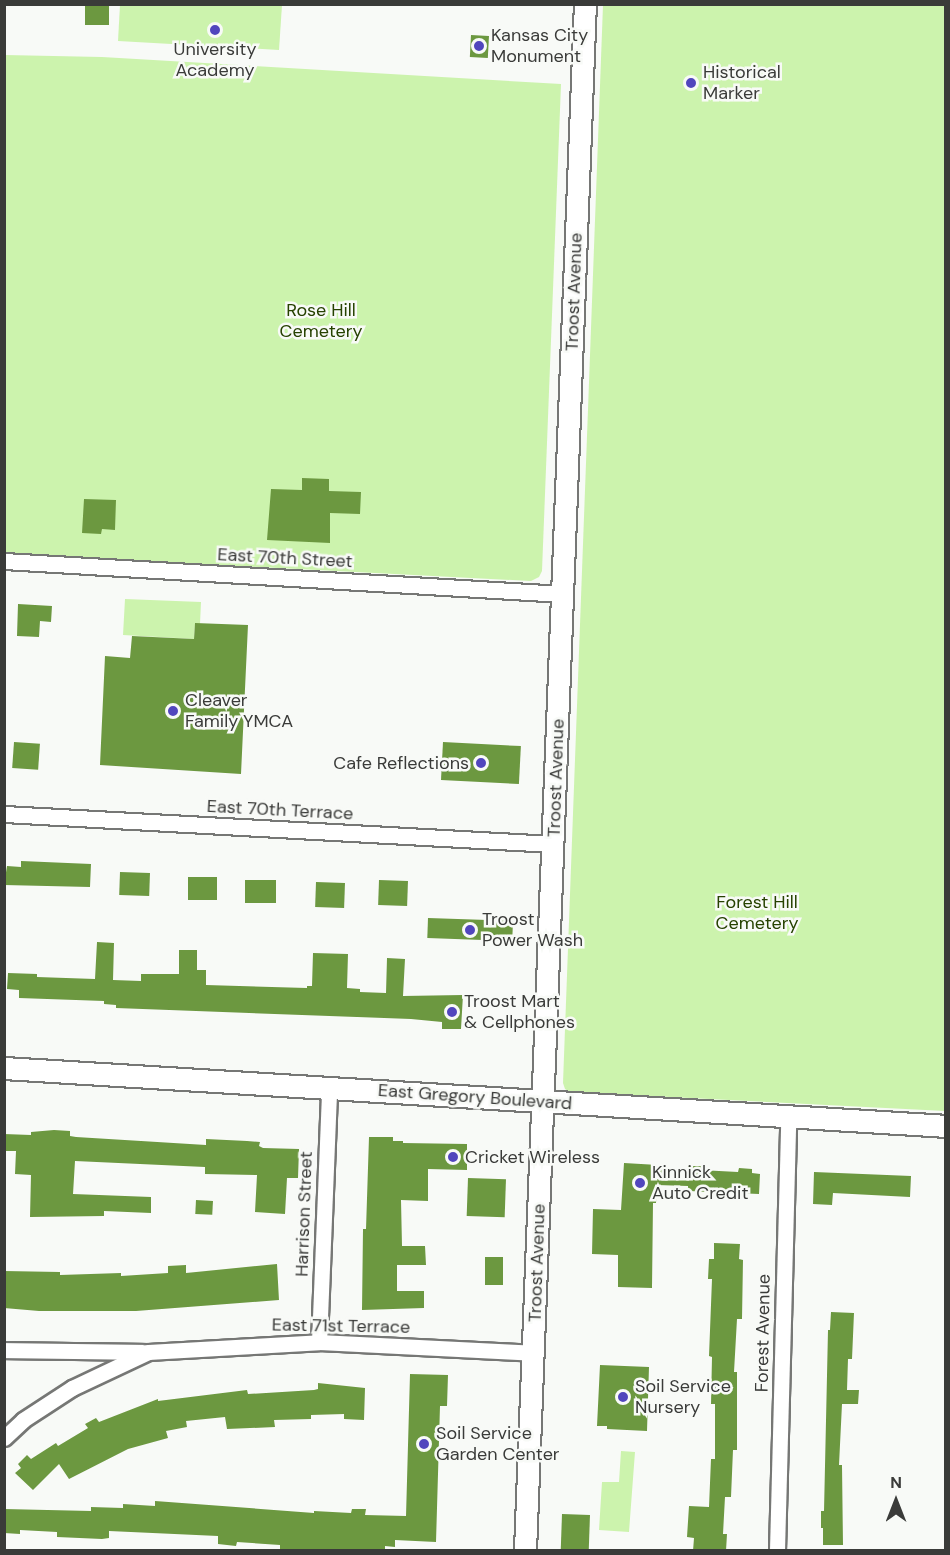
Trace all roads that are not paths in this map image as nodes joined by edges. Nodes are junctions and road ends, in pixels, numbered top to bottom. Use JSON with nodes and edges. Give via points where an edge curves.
{"nodes":[{"id":1,"x":585,"y":4,"type":"edge"},
{"id":2,"x":4,"y":561,"type":"edge"},
{"id":3,"x":563,"y":594,"type":"junction"},
{"id":4,"x":4,"y":814,"type":"edge"},
{"id":5,"x":553,"y":844,"type":"junction"},
{"id":6,"x":4,"y":1068,"type":"edge"},
{"id":7,"x":329,"y":1088,"type":"junction"},
{"id":8,"x":543,"y":1101,"type":"junction"},
{"id":9,"x":788,"y":1116,"type":"junction"},
{"id":10,"x":945,"y":1126,"type":"edge"},
{"id":11,"x":319,"y":1342,"type":"junction"},
{"id":12,"x":4,"y":1350,"type":"edge"},
{"id":13,"x":148,"y":1352,"type":"junction"},
{"id":14,"x":533,"y":1353,"type":"junction"},
{"id":15,"x":4,"y":1438,"type":"edge"},
{"id":16,"x":525,"y":1551,"type":"edge"},
{"id":17,"x":777,"y":1551,"type":"edge"}],
"edges":[{"from":1,"to":3,"type":"main road","name":"Troost Avenue"},
{"from":2,"to":3,"type":"street","name":"East 70th Street"},
{"from":3,"to":5,"type":"main road","name":"Troost Avenue"},
{"from":4,"to":5,"type":"street","name":"East 70th Terrace"},
{"from":5,"to":8,"type":"main road","name":"Troost Avenue"},
{"from":6,"to":7,"type":"main road","name":"East Gregory Boulevard"},
{"from":7,"to":8,"type":"main road","name":"East Gregory Boulevard"},
{"from":7,"to":11,"type":"street","name":"Harrison Street"},
{"from":8,"to":9,"type":"main road","name":"East Gregory Boulevard"},
{"from":8,"to":14,"type":"main road","name":"Troost Avenue"},
{"from":9,"to":10,"type":"main road","name":"East Gregory Boulevard"},
{"from":9,"to":17,"type":"street","name":"Forest Avenue"},
{"from":11,"to":13,"type":"street","name":"East 71st Terrace"},
{"from":11,"to":14,"type":"street","name":"East 71st Terrace"},
{"from":12,"to":13,"type":"street","name":"East 71st Terrace"},
{"from":13,"to":15,"type":"street","name":"East 71st Terrace","via":[[72,1388],[23,1420]]},
{"from":14,"to":16,"type":"main road","name":"Troost Avenue"}]}
